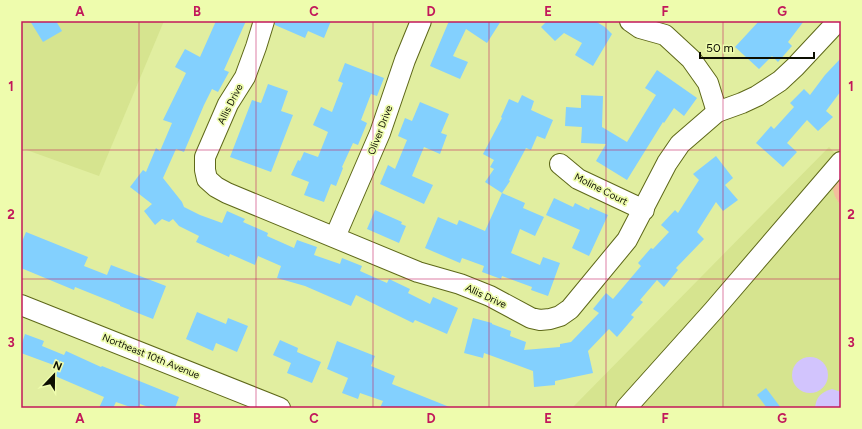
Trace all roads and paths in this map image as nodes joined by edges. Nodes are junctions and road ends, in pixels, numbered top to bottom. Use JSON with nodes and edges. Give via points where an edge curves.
{"nodes":[{"id":1,"x":264,"y":21,"type":"edge"},
{"id":2,"x":421,"y":21,"type":"edge"},
{"id":3,"x":838,"y":21,"type":"edge"},
{"id":4,"x":639,"y":23,"type":"edge"},
{"id":5,"x":717,"y":112,"type":"junction"},
{"id":6,"x":841,"y":162,"type":"edge"},
{"id":7,"x":560,"y":164,"type":"dead end"},
{"id":8,"x":644,"y":210,"type":"junction"},
{"id":9,"x":335,"y":237,"type":"junction"},
{"id":10,"x":21,"y":305,"type":"edge"},
{"id":11,"x":280,"y":408,"type":"edge"},
{"id":12,"x":626,"y":408,"type":"edge"}],
"edges":[{"from":1,"to":9,"type":"street","name":"Allis Drive","via":[[245,77],[228,104],[206,157],[207,179],[227,193]]},
{"from":2,"to":9,"type":"street","name":"Oliver Drive","via":[[380,133]]},
{"from":3,"to":5,"type":"street","via":[[780,81],[757,96]]},
{"from":4,"to":5,"type":"street","via":[[665,35],[691,59],[708,83]]},
{"from":5,"to":8,"type":"street","name":"Allis Drive","via":[[680,144],[667,163]]},
{"from":6,"to":12,"type":"street"},
{"from":7,"to":8,"type":"street","name":"Moline Court","via":[[578,179]]},
{"from":8,"to":9,"type":"street","name":"Allis Drive","via":[[627,240],[570,309],[560,316],[540,320],[531,318],[478,291],[418,272]]},
{"from":10,"to":11,"type":"street","name":"Northeast 10th Avenue"}]}
